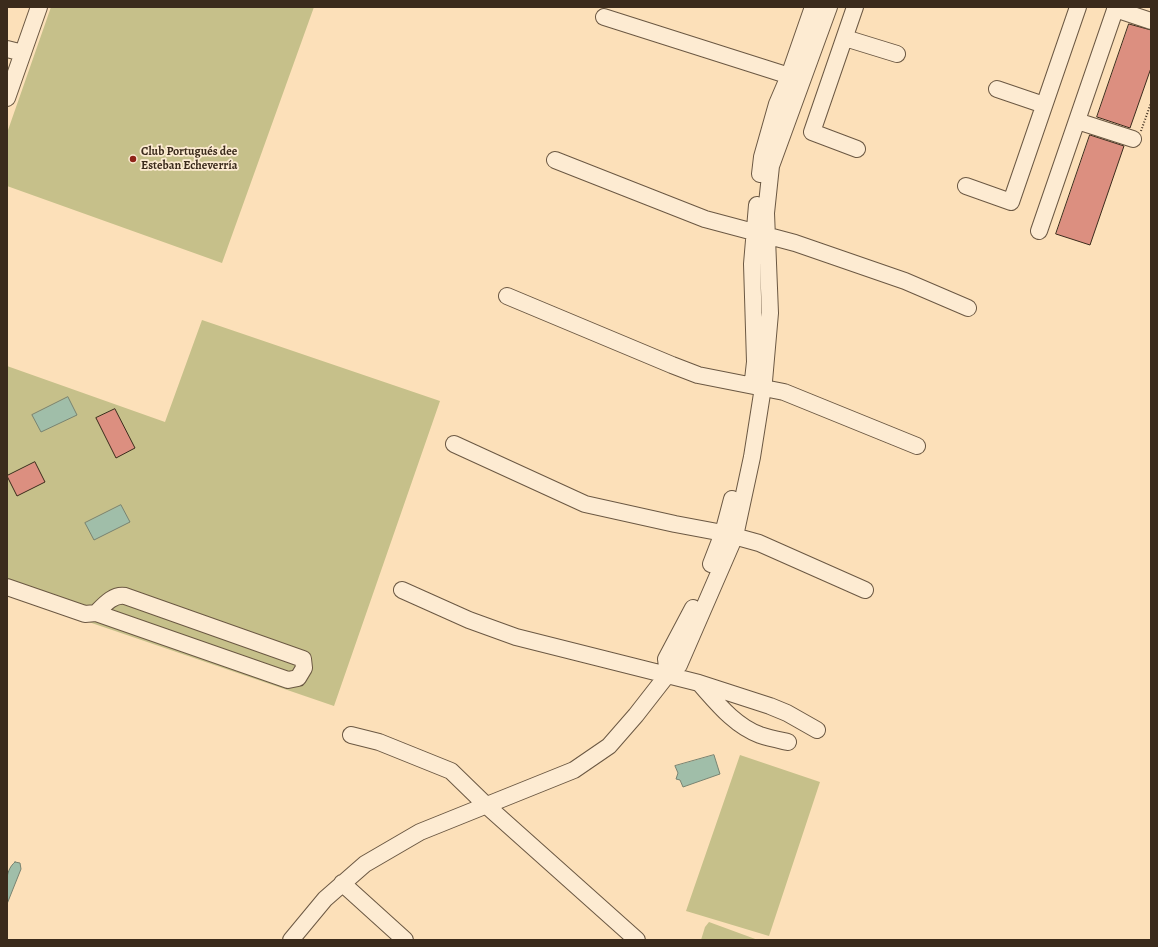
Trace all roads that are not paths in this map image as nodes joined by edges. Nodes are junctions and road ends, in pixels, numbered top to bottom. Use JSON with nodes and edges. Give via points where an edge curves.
{"nodes":[{"id":1,"x":39,"y":7,"type":"edge"},
{"id":2,"x":813,"y":7,"type":"edge"},
{"id":3,"x":829,"y":7,"type":"edge"},
{"id":4,"x":856,"y":7,"type":"edge"},
{"id":5,"x":1078,"y":7,"type":"edge"},
{"id":6,"x":1115,"y":8,"type":"edge"},
{"id":7,"x":604,"y":18,"type":"dead end"},
{"id":8,"x":1151,"y":21,"type":"edge"},
{"id":9,"x":845,"y":38,"type":"junction"},
{"id":10,"x":7,"y":49,"type":"edge"},
{"id":11,"x":23,"y":53,"type":"junction"},
{"id":12,"x":897,"y":54,"type":"dead end"},
{"id":13,"x":11,"y":73,"type":"edge"},
{"id":14,"x":795,"y":78,"type":"junction"},
{"id":15,"x":997,"y":89,"type":"dead end"},
{"id":16,"x":7,"y":98,"type":"edge"},
{"id":17,"x":1044,"y":105,"type":"junction"},
{"id":18,"x":1077,"y":120,"type":"junction"},
{"id":19,"x":1137,"y":136,"type":"road end"},
{"id":20,"x":857,"y":149,"type":"dead end"},
{"id":21,"x":554,"y":160,"type":"dead end"},
{"id":22,"x":966,"y":186,"type":"dead end"},
{"id":23,"x":1039,"y":231,"type":"dead end"},
{"id":24,"x":761,"y":234,"type":"junction"},
{"id":25,"x":507,"y":296,"type":"dead end"},
{"id":26,"x":968,"y":308,"type":"dead end"},
{"id":27,"x":758,"y":387,"type":"junction"},
{"id":28,"x":454,"y":444,"type":"dead end"},
{"id":29,"x":917,"y":446,"type":"dead end"},
{"id":30,"x":729,"y":535,"type":"junction"},
{"id":31,"x":7,"y":587,"type":"edge"},
{"id":32,"x":402,"y":590,"type":"dead end"},
{"id":33,"x":865,"y":590,"type":"dead end"},
{"id":34,"x":96,"y":613,"type":"junction"},
{"id":35,"x":668,"y":674,"type":"junction"},
{"id":36,"x":699,"y":683,"type":"junction"},
{"id":37,"x":817,"y":730,"type":"dead end"},
{"id":38,"x":351,"y":735,"type":"dead end"},
{"id":39,"x":788,"y":742,"type":"dead end"},
{"id":40,"x":487,"y":806,"type":"junction"},
{"id":41,"x":342,"y":883,"type":"junction"},
{"id":42,"x":291,"y":940,"type":"edge"},
{"id":43,"x":405,"y":940,"type":"edge"},
{"id":44,"x":637,"y":940,"type":"edge"}],
"edges":[{"from":1,"to":11,"type":"street"},
{"from":2,"to":14,"type":"street"},
{"from":3,"to":14,"type":"street"},
{"from":4,"to":9,"type":"street"},
{"from":5,"to":17,"type":"street"},
{"from":6,"to":8,"type":"street"},
{"from":6,"to":18,"type":"street"},
{"from":7,"to":14,"type":"street"},
{"from":9,"to":12,"type":"street"},
{"from":9,"to":20,"type":"street","via":[[812,132]]},
{"from":10,"to":11,"type":"street"},
{"from":11,"to":13,"type":"street"},
{"from":13,"to":16,"type":"street"},
{"from":14,"to":24,"type":"street","via":[[770,166],[766,214]]},
{"from":15,"to":17,"type":"street"},
{"from":17,"to":22,"type":"street","via":[[1011,202]]},
{"from":18,"to":19,"type":"street"},
{"from":18,"to":23,"type":"street"},
{"from":21,"to":24,"type":"street","via":[[705,219]]},
{"from":24,"to":26,"type":"street","via":[[905,281]]},
{"from":24,"to":27,"type":"street","via":[[770,313]]},
{"from":25,"to":27,"type":"street","via":[[698,375]]},
{"from":27,"to":29,"type":"street","via":[[784,392]]},
{"from":27,"to":30,"type":"street","via":[[752,457]]},
{"from":28,"to":30,"type":"street","via":[[585,504]]},
{"from":30,"to":33,"type":"street","via":[[759,543]]},
{"from":30,"to":35,"type":"street","via":[[679,665]]},
{"from":31,"to":34,"type":"street","via":[[85,614]]},
{"from":32,"to":35,"type":"street","via":[[516,638]]},
{"from":34,"to":34,"type":"street","via":[[106,602],[119,595],[125,596],[303,659],[304,668],[298,678],[288,680]]},
{"from":35,"to":36,"type":"street"},
{"from":35,"to":40,"type":"street","via":[[608,746],[574,770]]},
{"from":36,"to":37,"type":"street","via":[[775,708]]},
{"from":36,"to":39,"type":"street","via":[[742,726],[759,735]]},
{"from":38,"to":40,"type":"street","via":[[379,742],[450,771]]},
{"from":40,"to":41,"type":"street","via":[[420,832],[365,864]]},
{"from":40,"to":44,"type":"street"},
{"from":41,"to":42,"type":"street","via":[[325,899]]},
{"from":41,"to":43,"type":"street"}]}
